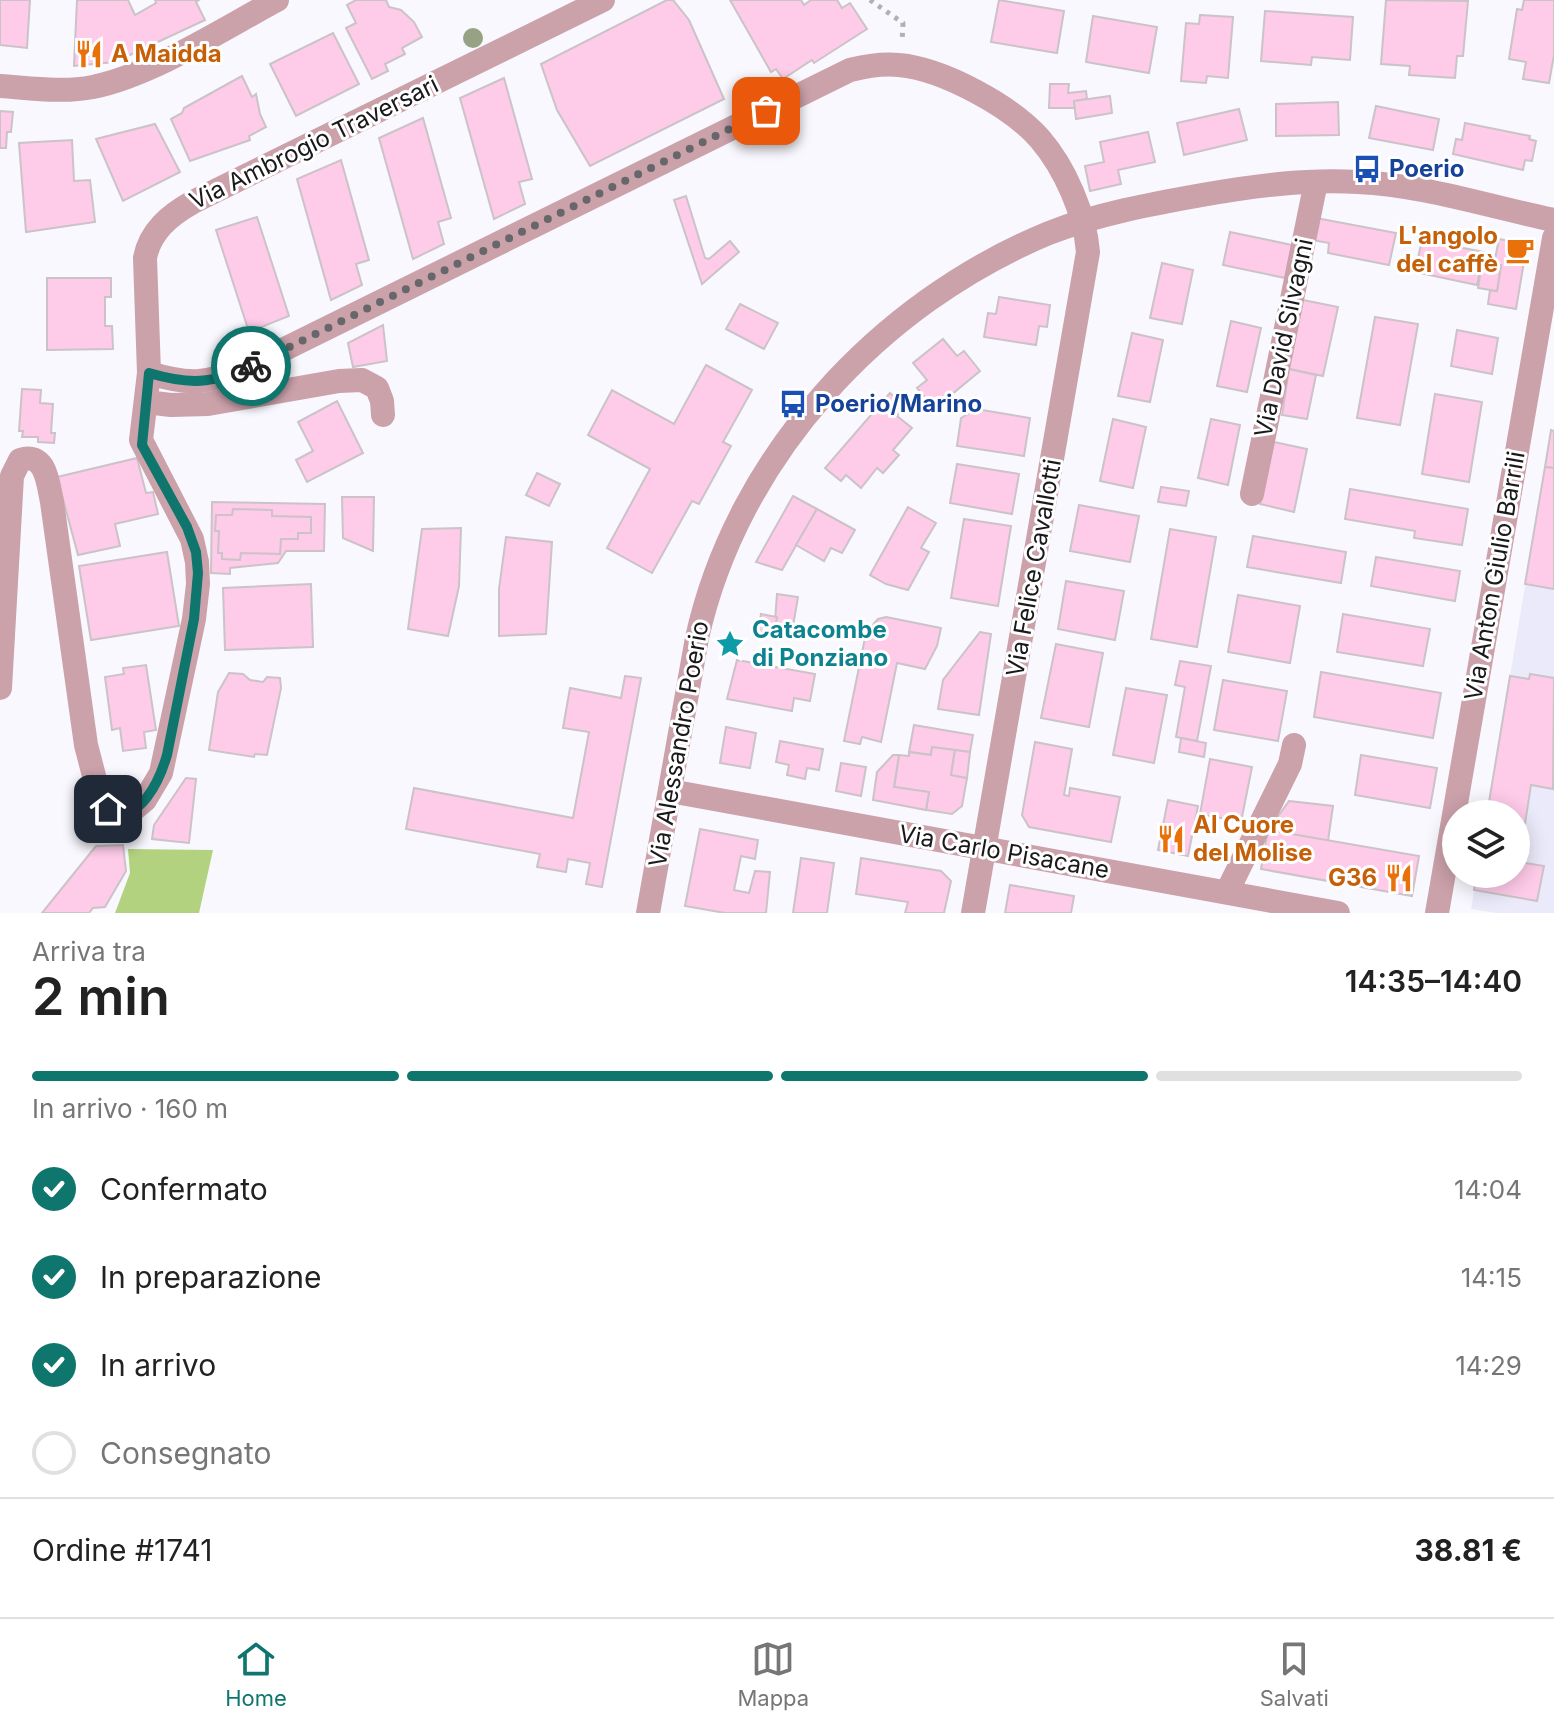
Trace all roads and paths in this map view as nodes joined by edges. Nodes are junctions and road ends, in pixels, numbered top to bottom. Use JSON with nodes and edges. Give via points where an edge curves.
{"nodes":[{"id":1,"x":277,"y":0,"type":"edge"},
{"id":2,"x":603,"y":0,"type":"edge"},
{"id":3,"x":870,"y":0,"type":"edge"},
{"id":4,"x":903,"y":23,"type":"dead end"},
{"id":5,"x":0,"y":86,"type":"edge"},
{"id":6,"x":1316,"y":182,"type":"junction"},
{"id":7,"x":1554,"y":220,"type":"edge"},
{"id":8,"x":1082,"y":222,"type":"junction"},
{"id":9,"x":1554,"y":238,"type":"edge"},
{"id":10,"x":149,"y":373,"type":"junction"},
{"id":11,"x":146,"y":402,"type":"junction"},
{"id":12,"x":383,"y":415,"type":"dead end"},
{"id":13,"x":1252,"y":494,"type":"dead end"},
{"id":14,"x":0,"y":688,"type":"edge"},
{"id":15,"x":1294,"y":745,"type":"dead end"},
{"id":16,"x":670,"y":791,"type":"junction"},
{"id":17,"x":985,"y":849,"type":"junction"},
{"id":18,"x":1227,"y":892,"type":"junction"},
{"id":19,"x":648,"y":913,"type":"edge"},
{"id":20,"x":973,"y":913,"type":"edge"},
{"id":21,"x":1338,"y":913,"type":"edge"},
{"id":22,"x":1437,"y":913,"type":"edge"}],
"edges":[{"from":1,"to":5,"type":"street","via":[[109,83],[71,90]]},
{"from":2,"to":10,"type":"street","name":"Via Ambrogio Traversari","via":[[173,214],[156,231],[145,258]]},
{"from":3,"to":4,"type":"path"},
{"from":6,"to":7,"type":"street","name":"Via Alessandro Poerio","via":[[1379,183]]},
{"from":6,"to":8,"type":"street","name":"Via Alessandro Poerio","via":[[1230,190]]},
{"from":6,"to":13,"type":"street","name":"Via David Silvagni"},
{"from":8,"to":10,"type":"street","name":"Via Felice Cavallotti","via":[[1051,155],[1016,119],[929,71],[865,66],[244,369],[203,383]]},
{"from":8,"to":16,"type":"street","name":"Via Alessandro Poerio","via":[[1011,251],[929,302],[847,369],[807,414],[743,510],[709,595]]},
{"from":8,"to":17,"type":"street","name":"Via Felice Cavallotti","via":[[1088,252]]},
{"from":9,"to":22,"type":"street","name":"Via Anton Giulio Barrili"},
{"from":10,"to":11,"type":"street","name":"Via Ambrogio Traversari"},
{"from":11,"to":12,"type":"street","via":[[208,404],[362,380],[377,388]]},
{"from":11,"to":14,"type":"street","name":"Via Ambrogio Traversari","via":[[142,445],[187,527],[198,573],[167,755],[145,800],[128,812],[114,812],[100,799],[86,745],[52,502],[44,469],[33,458],[16,464],[12,476]]},
{"from":15,"to":18,"type":"street","via":[[1290,764]]},
{"from":16,"to":17,"type":"street","name":"Via Carlo Pisacane"},
{"from":16,"to":19,"type":"street","name":"Via Alessandro Poerio"},
{"from":17,"to":18,"type":"street","name":"Via Carlo Pisacane"},
{"from":17,"to":20,"type":"street","name":"Via Felice Cavallotti"},
{"from":18,"to":21,"type":"street","name":"Via Carlo Pisacane"}]}
